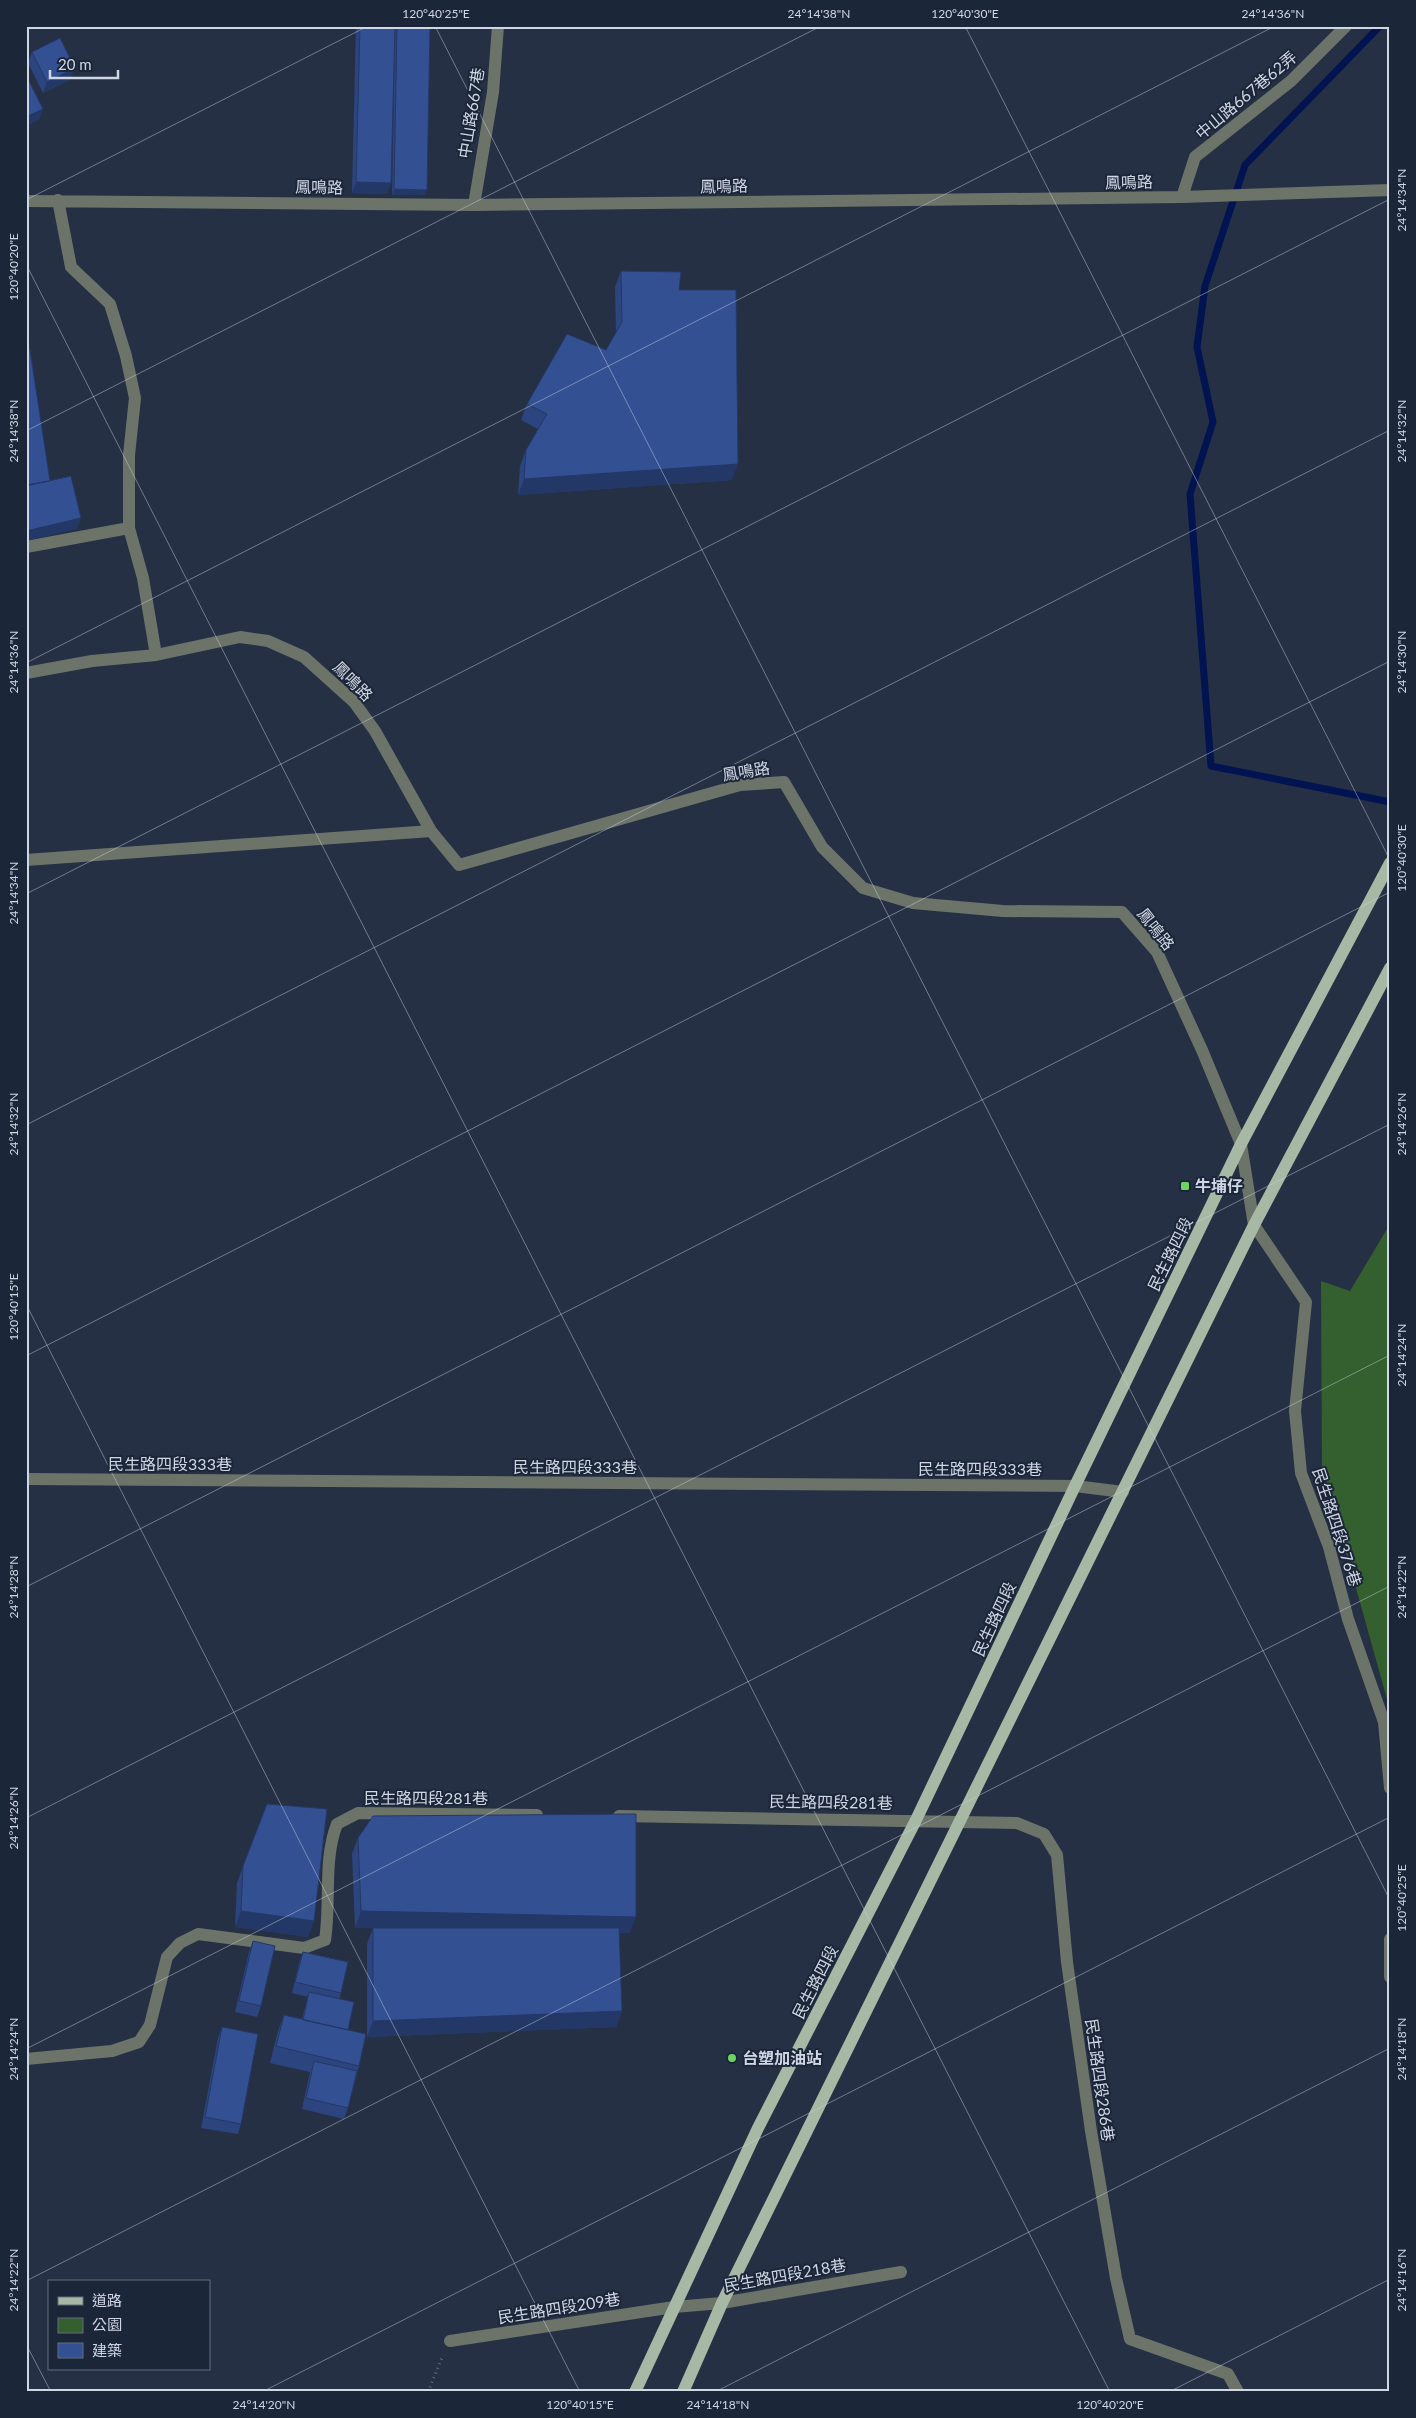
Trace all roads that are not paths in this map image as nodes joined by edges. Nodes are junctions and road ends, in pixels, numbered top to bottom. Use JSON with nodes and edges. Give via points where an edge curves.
{"nodes":[{"id":1,"x":498,"y":26,"type":"edge"},
{"id":2,"x":1346,"y":26,"type":"edge"},
{"id":3,"x":1390,"y":190,"type":"edge"},
{"id":4,"x":1182,"y":197,"type":"junction"},
{"id":5,"x":58,"y":200,"type":"junction"},
{"id":6,"x":26,"y":201,"type":"edge"},
{"id":7,"x":474,"y":205,"type":"junction"},
{"id":8,"x":129,"y":528,"type":"junction"},
{"id":9,"x":26,"y":547,"type":"edge"},
{"id":10,"x":156,"y":655,"type":"junction"},
{"id":11,"x":26,"y":673,"type":"edge"},
{"id":12,"x":431,"y":831,"type":"junction"},
{"id":13,"x":26,"y":860,"type":"edge"},
{"id":14,"x":1390,"y":864,"type":"edge"},
{"id":15,"x":1390,"y":968,"type":"edge"},
{"id":16,"x":1241,"y":1144,"type":"junction"},
{"id":17,"x":1254,"y":1225,"type":"junction"},
{"id":18,"x":26,"y":1479,"type":"edge"},
{"id":19,"x":1075,"y":1486,"type":"junction"},
{"id":20,"x":1123,"y":1492,"type":"junction"},
{"id":21,"x":1390,"y":1788,"type":"edge"},
{"id":22,"x":548,"y":1815,"type":"edge"},
{"id":23,"x":608,"y":1816,"type":"edge"},
{"id":24,"x":916,"y":1820,"type":"junction"},
{"id":25,"x":959,"y":1823,"type":"junction"},
{"id":26,"x":1390,"y":1940,"type":"edge"},
{"id":27,"x":1390,"y":1978,"type":"edge"},
{"id":28,"x":26,"y":2060,"type":"edge"},
{"id":29,"x":901,"y":2272,"type":"dead end"},
{"id":30,"x":722,"y":2303,"type":"junction"},
{"id":31,"x":674,"y":2307,"type":"junction"},
{"id":32,"x":450,"y":2341,"type":"road end"},
{"id":33,"x":635,"y":2392,"type":"edge"},
{"id":34,"x":682,"y":2392,"type":"edge"},
{"id":35,"x":1238,"y":2392,"type":"edge"}],
"edges":[{"from":1,"to":7,"type":"street","name":"中山路667巷","via":[[493,92]]},
{"from":2,"to":4,"type":"street","name":"中山路667巷62弄","via":[[1291,81],[1195,157]]},
{"from":3,"to":4,"type":"street","name":"鳳鳴路"},
{"from":4,"to":7,"type":"street","name":"鳳鳴路"},
{"from":5,"to":6,"type":"street","name":"鳳鳴路"},
{"from":5,"to":7,"type":"street","name":"鳳鳴路"},
{"from":5,"to":8,"type":"street","via":[[71,267],[110,304],[136,398],[128,455]]},
{"from":8,"to":9,"type":"street"},
{"from":8,"to":10,"type":"street","via":[[143,578]]},
{"from":10,"to":11,"type":"street","name":"鳳鳴路","via":[[92,661]]},
{"from":10,"to":12,"type":"street","name":"鳳鳴路","via":[[240,637],[268,641],[304,657],[354,702],[376,731]]},
{"from":12,"to":13,"type":"street"},
{"from":12,"to":16,"type":"street","name":"鳳鳴路","via":[[459,865],[740,785],[784,782],[822,847],[864,888],[912,903],[930,905],[1002,911],[1122,912],[1156,952]]},
{"from":14,"to":16,"type":"main road","name":"民生路四段"},
{"from":15,"to":17,"type":"main road"},
{"from":16,"to":17,"type":"street","name":"鳳鳴路"},
{"from":16,"to":19,"type":"main road","name":"民生路四段"},
{"from":17,"to":20,"type":"main road"},
{"from":17,"to":21,"type":"street","name":"民生路四段376巷","via":[[1306,1302],[1295,1411],[1301,1473],[1329,1546],[1348,1619],[1384,1722]]},
{"from":18,"to":19,"type":"street","name":"民生路四段333巷"},
{"from":19,"to":20,"type":"street","name":"民生路四段333巷"},
{"from":19,"to":24,"type":"main road","name":"民生路四段"},
{"from":20,"to":25,"type":"main road"},
{"from":22,"to":28,"type":"street","name":"民生路四段281巷","via":[[358,1813],[337,1824],[331,1841],[325,1940],[304,1948],[198,1934],[180,1943],[167,1957],[150,2025],[139,2042],[112,2051]]},
{"from":23,"to":24,"type":"street","name":"民生路四段281巷"},
{"from":24,"to":25,"type":"street","name":"民生路四段286巷"},
{"from":24,"to":31,"type":"main road","name":"民生路四段","via":[[758,2128]]},
{"from":25,"to":30,"type":"main road"},
{"from":25,"to":35,"type":"street","name":"民生路四段286巷","via":[[1017,1823],[1044,1834],[1057,1855],[1067,1962],[1091,2131],[1116,2278],[1130,2338],[1228,2374]]},
{"from":26,"to":27,"type":"street"},
{"from":29,"to":30,"type":"street","name":"民生路四段218巷"},
{"from":30,"to":31,"type":"street","name":"民生路四段218巷"},
{"from":30,"to":34,"type":"main road"},
{"from":31,"to":32,"type":"street","name":"民生路四段209巷"},
{"from":31,"to":33,"type":"main road","name":"民生路四段"}]}
